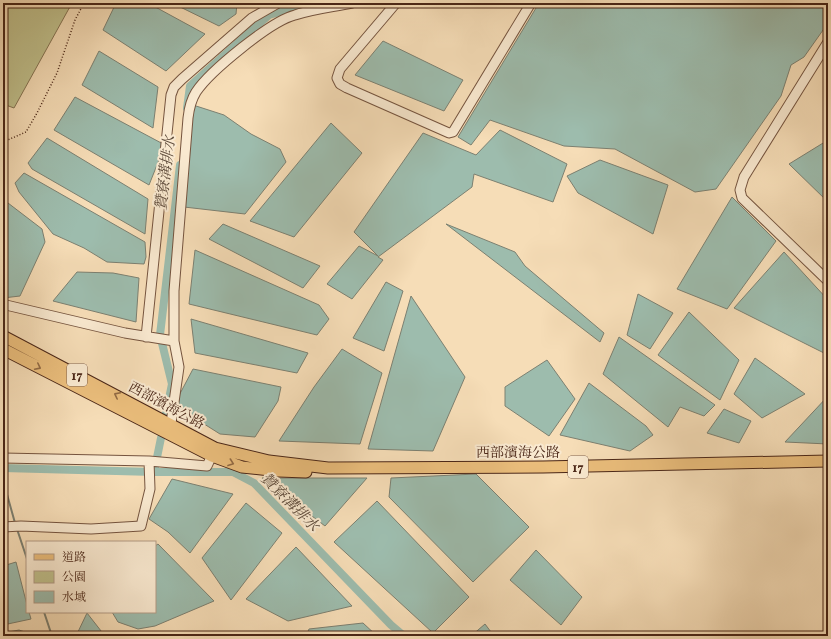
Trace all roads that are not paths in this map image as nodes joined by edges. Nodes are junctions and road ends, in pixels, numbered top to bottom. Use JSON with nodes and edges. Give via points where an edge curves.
{"nodes":[{"id":1,"x":278,"y":3,"type":"edge"},
{"id":2,"x":352,"y":3,"type":"edge"},
{"id":3,"x":396,"y":3,"type":"edge"},
{"id":4,"x":531,"y":3,"type":"edge"},
{"id":5,"x":828,"y":42,"type":"edge"},
{"id":6,"x":828,"y":281,"type":"edge"},
{"id":7,"x":3,"y":307,"type":"edge"},
{"id":8,"x":3,"y":336,"type":"edge"},
{"id":9,"x":149,"y":337,"type":"junction"},
{"id":10,"x":170,"y":341,"type":"junction"},
{"id":11,"x":3,"y":349,"type":"edge"},
{"id":12,"x":171,"y":424,"type":"junction"},
{"id":13,"x":214,"y":452,"type":"junction"},
{"id":14,"x":3,"y":458,"type":"edge"},
{"id":15,"x":828,"y":461,"type":"edge"},
{"id":16,"x":150,"y":463,"type":"junction"},
{"id":17,"x":12,"y":527,"type":"edge"}],
"edges":[{"from":1,"to":9,"type":"street","via":[[252,18],[174,87],[171,95]]},
{"from":2,"to":10,"type":"street","via":[[294,15],[280,21],[257,36],[196,92],[190,104],[188,118]]},
{"from":3,"to":4,"type":"street","via":[[340,69],[337,78],[340,84],[347,88],[449,134],[453,132]]},
{"from":5,"to":6,"type":"street","via":[[744,177],[740,190],[742,198]]},
{"from":7,"to":9,"type":"street"},
{"from":12,"to":8,"type":"main road","name":"西部濱海公路","number":"17","one_way":true},
{"from":9,"to":10,"type":"street"},
{"from":10,"to":12,"type":"street","via":[[179,367]]},
{"from":11,"to":13,"type":"main road","name":"西部濱海公路","number":"17","one_way":true},
{"from":12,"to":13,"type":"main road","name":"西部濱海公路","number":"17"},
{"from":13,"to":15,"type":"main road","name":"西部濱海公路","number":"17","via":[[328,468],[543,467]]},
{"from":13,"to":16,"type":"street","via":[[207,466]]},
{"from":14,"to":16,"type":"street"},
{"from":16,"to":17,"type":"street","via":[[150,489],[141,526],[91,529]]}]}
